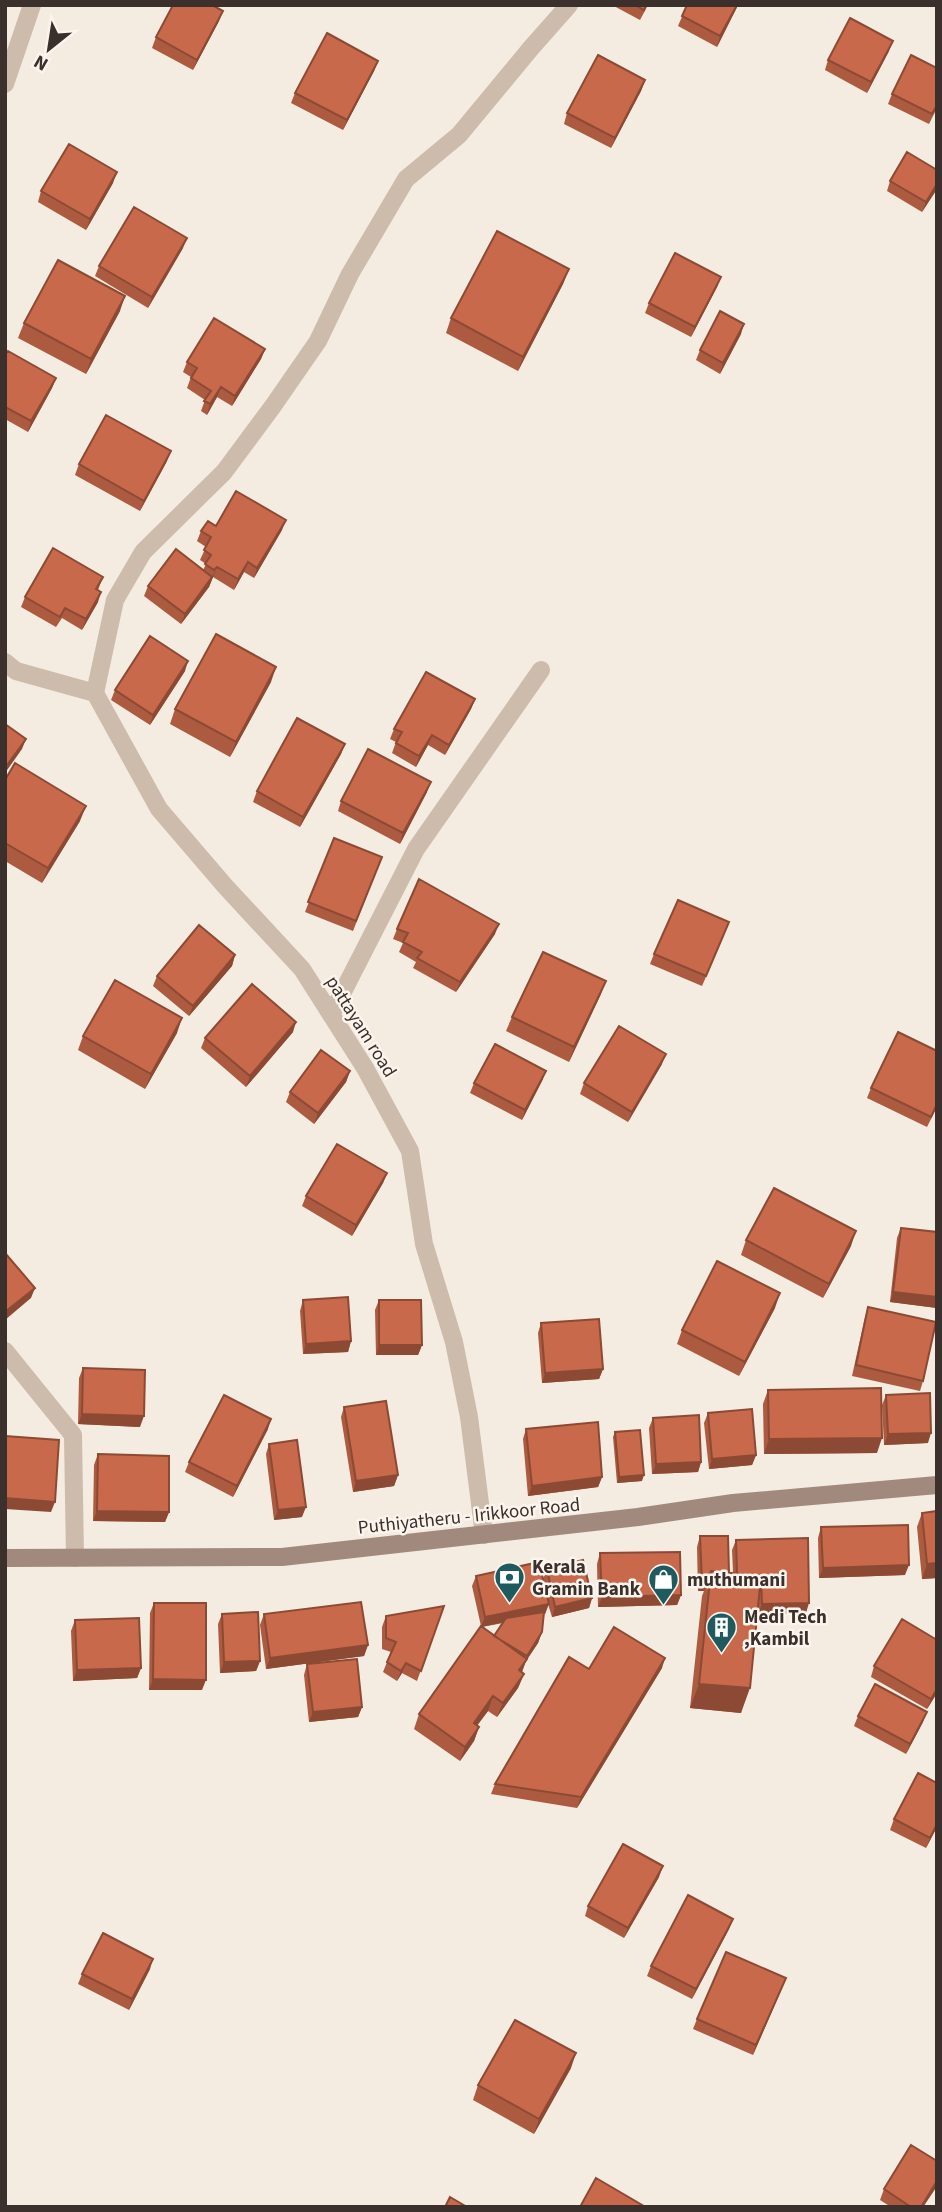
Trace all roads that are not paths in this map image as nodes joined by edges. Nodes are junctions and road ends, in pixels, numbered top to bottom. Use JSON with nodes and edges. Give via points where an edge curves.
{"nodes":[{"id":1,"x":32,"y":5,"type":"edge"},
{"id":2,"x":569,"y":5,"type":"edge"},
{"id":3,"x":5,"y":84,"type":"edge"},
{"id":4,"x":5,"y":662,"type":"edge"},
{"id":5,"x":541,"y":670,"type":"dead end"},
{"id":6,"x":95,"y":693,"type":"junction"},
{"id":7,"x":331,"y":1015,"type":"junction"},
{"id":8,"x":5,"y":1351,"type":"edge"},
{"id":9,"x":937,"y":1485,"type":"edge"},
{"id":10,"x":484,"y":1535,"type":"junction"},
{"id":11,"x":5,"y":1558,"type":"edge"},
{"id":12,"x":75,"y":1558,"type":"junction"}],
"edges":[{"from":1,"to":3,"type":"street"},
{"from":2,"to":6,"type":"street","via":[[459,135],[406,179],[350,274],[318,341],[273,406],[224,472],[143,552],[115,600]]},
{"from":4,"to":6,"type":"street","via":[[16,671]]},
{"from":5,"to":7,"type":"street","via":[[416,849]]},
{"from":6,"to":7,"type":"street","name":"pattayam road","via":[[159,808],[302,969]]},
{"from":7,"to":10,"type":"street","name":"pattayam road","via":[[410,1151],[424,1244],[454,1342],[469,1417]]},
{"from":8,"to":12,"type":"street","via":[[73,1435]]},
{"from":9,"to":10,"type":"main road","name":"Puthiyatheru - Irikkoor Road","via":[[733,1503]]},
{"from":10,"to":12,"type":"main road","name":"Puthiyatheru - Irikkoor Road","via":[[282,1557]]},
{"from":11,"to":12,"type":"main road","name":"Puthiyatheru - Irikkoor Road"}]}
